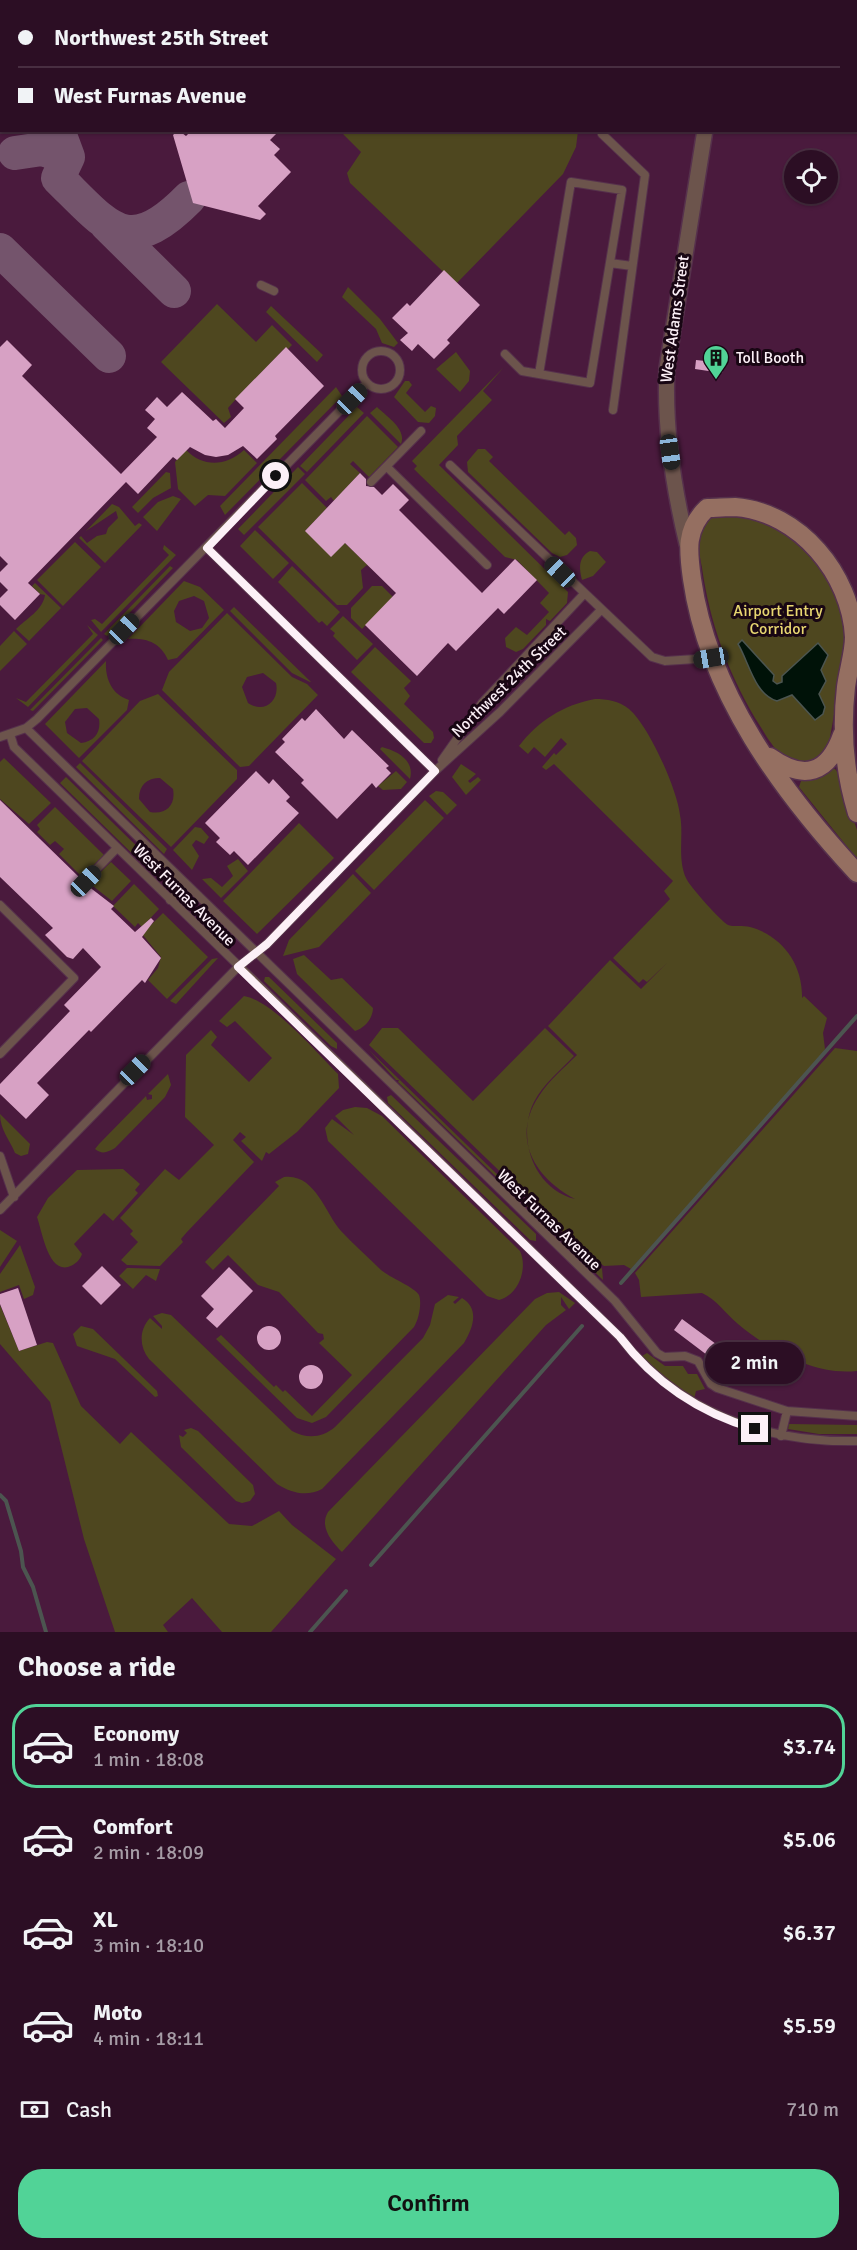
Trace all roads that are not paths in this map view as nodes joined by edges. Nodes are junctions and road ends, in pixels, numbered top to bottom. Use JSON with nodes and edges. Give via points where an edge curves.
{"nodes":[{"id":1,"x":705,"y":132,"type":"edge"},
{"id":2,"x":602,"y":134,"type":"dead end"},
{"id":3,"x":610,"y":263,"type":"junction"},
{"id":4,"x":632,"y":266,"type":"junction"},
{"id":5,"x":261,"y":285,"type":"dead end"},
{"id":6,"x":274,"y":291,"type":"dead end"},
{"id":7,"x":505,"y":354,"type":"dead end"},
{"id":8,"x":538,"y":374,"type":"junction"},
{"id":9,"x":367,"y":383,"type":"junction"},
{"id":10,"x":612,"y":410,"type":"dead end"},
{"id":11,"x":421,"y":431,"type":"dead end"},
{"id":12,"x":450,"y":465,"type":"dead end"},
{"id":13,"x":387,"y":467,"type":"junction"},
{"id":14,"x":372,"y":482,"type":"dead end"},
{"id":15,"x":687,"y":544,"type":"junction"},
{"id":16,"x":207,"y":548,"type":"junction"},
{"id":17,"x":487,"y":565,"type":"dead end"},
{"id":18,"x":584,"y":595,"type":"junction"},
{"id":19,"x":600,"y":611,"type":"junction"},
{"id":20,"x":857,"y":621,"type":"edge"},
{"id":21,"x":854,"y":640,"type":"junction"},
{"id":22,"x":711,"y":658,"type":"junction"},
{"id":23,"x":26,"y":728,"type":"junction"},
{"id":24,"x":10,"y":734,"type":"junction"},
{"id":25,"x":842,"y":734,"type":"junction"},
{"id":26,"x":0,"y":736,"type":"edge"},
{"id":27,"x":764,"y":753,"type":"junction"},
{"id":28,"x":435,"y":771,"type":"junction"},
{"id":29,"x":857,"y":813,"type":"edge"},
{"id":30,"x":117,"y":848,"type":"junction"},
{"id":31,"x":857,"y":873,"type":"edge"},
{"id":32,"x":84,"y":882,"type":"dead end"},
{"id":33,"x":186,"y":885,"type":"junction"},
{"id":34,"x":170,"y":900,"type":"junction"},
{"id":35,"x":0,"y":905,"type":"edge"},
{"id":36,"x":256,"y":953,"type":"junction"},
{"id":37,"x":238,"y":967,"type":"junction"},
{"id":38,"x":0,"y":1054,"type":"edge"},
{"id":39,"x":0,"y":1156,"type":"edge"},
{"id":40,"x":14,"y":1197,"type":"junction"},
{"id":41,"x":0,"y":1210,"type":"edge"},
{"id":42,"x":787,"y":1411,"type":"junction"},
{"id":43,"x":857,"y":1416,"type":"edge"},
{"id":44,"x":781,"y":1436,"type":"junction"},
{"id":45,"x":857,"y":1441,"type":"edge"}],
"edges":[{"from":1,"to":15,"type":"street","name":"West Adams Street","via":[[666,377],[670,452]]},
{"from":2,"to":4,"type":"lane","via":[[645,176]]},
{"from":3,"to":4,"type":"lane"},
{"from":3,"to":8,"type":"lane","via":[[590,383]]},
{"from":3,"to":8,"type":"lane","via":[[622,190],[570,182]]},
{"from":4,"to":10,"type":"lane"},
{"from":5,"to":6,"type":"lane"},
{"from":7,"to":8,"type":"lane","via":[[522,371]]},
{"from":9,"to":9,"type":"lane","via":[[382,389],[393,384],[399,374],[395,358],[380,351],[369,355],[362,371]]},
{"from":9,"to":16,"type":"lane"},
{"from":11,"to":13,"type":"lane"},
{"from":12,"to":18,"type":"lane"},
{"from":13,"to":14,"type":"lane"},
{"from":13,"to":17,"type":"lane"},
{"from":15,"to":21,"type":"main road","via":[[693,524],[707,508],[736,507],[780,521],[813,545],[828,563],[848,603]]},
{"from":15,"to":22,"type":"main road","name":"West Adams Street","via":[[695,602]]},
{"from":16,"to":23,"type":"lane"},
{"from":16,"to":28,"type":"lane"},
{"from":18,"to":19,"type":"lane"},
{"from":18,"to":28,"type":"lane","name":"Northwest 24th Street","via":[[482,703]]},
{"from":19,"to":22,"type":"lane","via":[[652,657],[665,661]]},
{"from":19,"to":28,"type":"lane","name":"Northwest 24th Street"},
{"from":20,"to":21,"type":"street"},
{"from":21,"to":25,"type":"main road"},
{"from":22,"to":27,"type":"main road","name":"West Adams Street"},
{"from":23,"to":24,"type":"lane"},
{"from":23,"to":33,"type":"lane","name":"West Furnas Avenue"},
{"from":24,"to":26,"type":"lane"},
{"from":24,"to":30,"type":"lane","name":"West Furnas Avenue","via":[[14,747]]},
{"from":25,"to":27,"type":"main road","via":[[830,759],[810,771],[786,769]]},
{"from":25,"to":29,"type":"main road"},
{"from":27,"to":31,"type":"main road","name":"West Adams Street","via":[[793,796]]},
{"from":28,"to":36,"type":"lane","name":"Northwest 24th Street"},
{"from":30,"to":32,"type":"lane"},
{"from":30,"to":34,"type":"lane","name":"West Furnas Avenue"},
{"from":33,"to":34,"type":"lane"},
{"from":33,"to":36,"type":"lane","name":"West Furnas Avenue"},
{"from":34,"to":37,"type":"lane","name":"West Furnas Avenue"},
{"from":35,"to":38,"type":"lane","via":[[74,978]]},
{"from":36,"to":37,"type":"lane","name":"Northwest 24th Street"},
{"from":36,"to":42,"type":"lane","name":"West Furnas Avenue","via":[[615,1301],[657,1353],[672,1359],[698,1361],[717,1388]]},
{"from":37,"to":40,"type":"lane","name":"Northwest 24th Street"},
{"from":37,"to":44,"type":"lane","name":"West Furnas Avenue","via":[[620,1337],[658,1379],[724,1418]]},
{"from":39,"to":40,"type":"lane"},
{"from":40,"to":41,"type":"lane","name":"Northwest 24th Street"},
{"from":42,"to":43,"type":"lane","name":"West Furnas Avenue"},
{"from":42,"to":44,"type":"lane"},
{"from":44,"to":45,"type":"lane","name":"West Furnas Avenue"}]}
